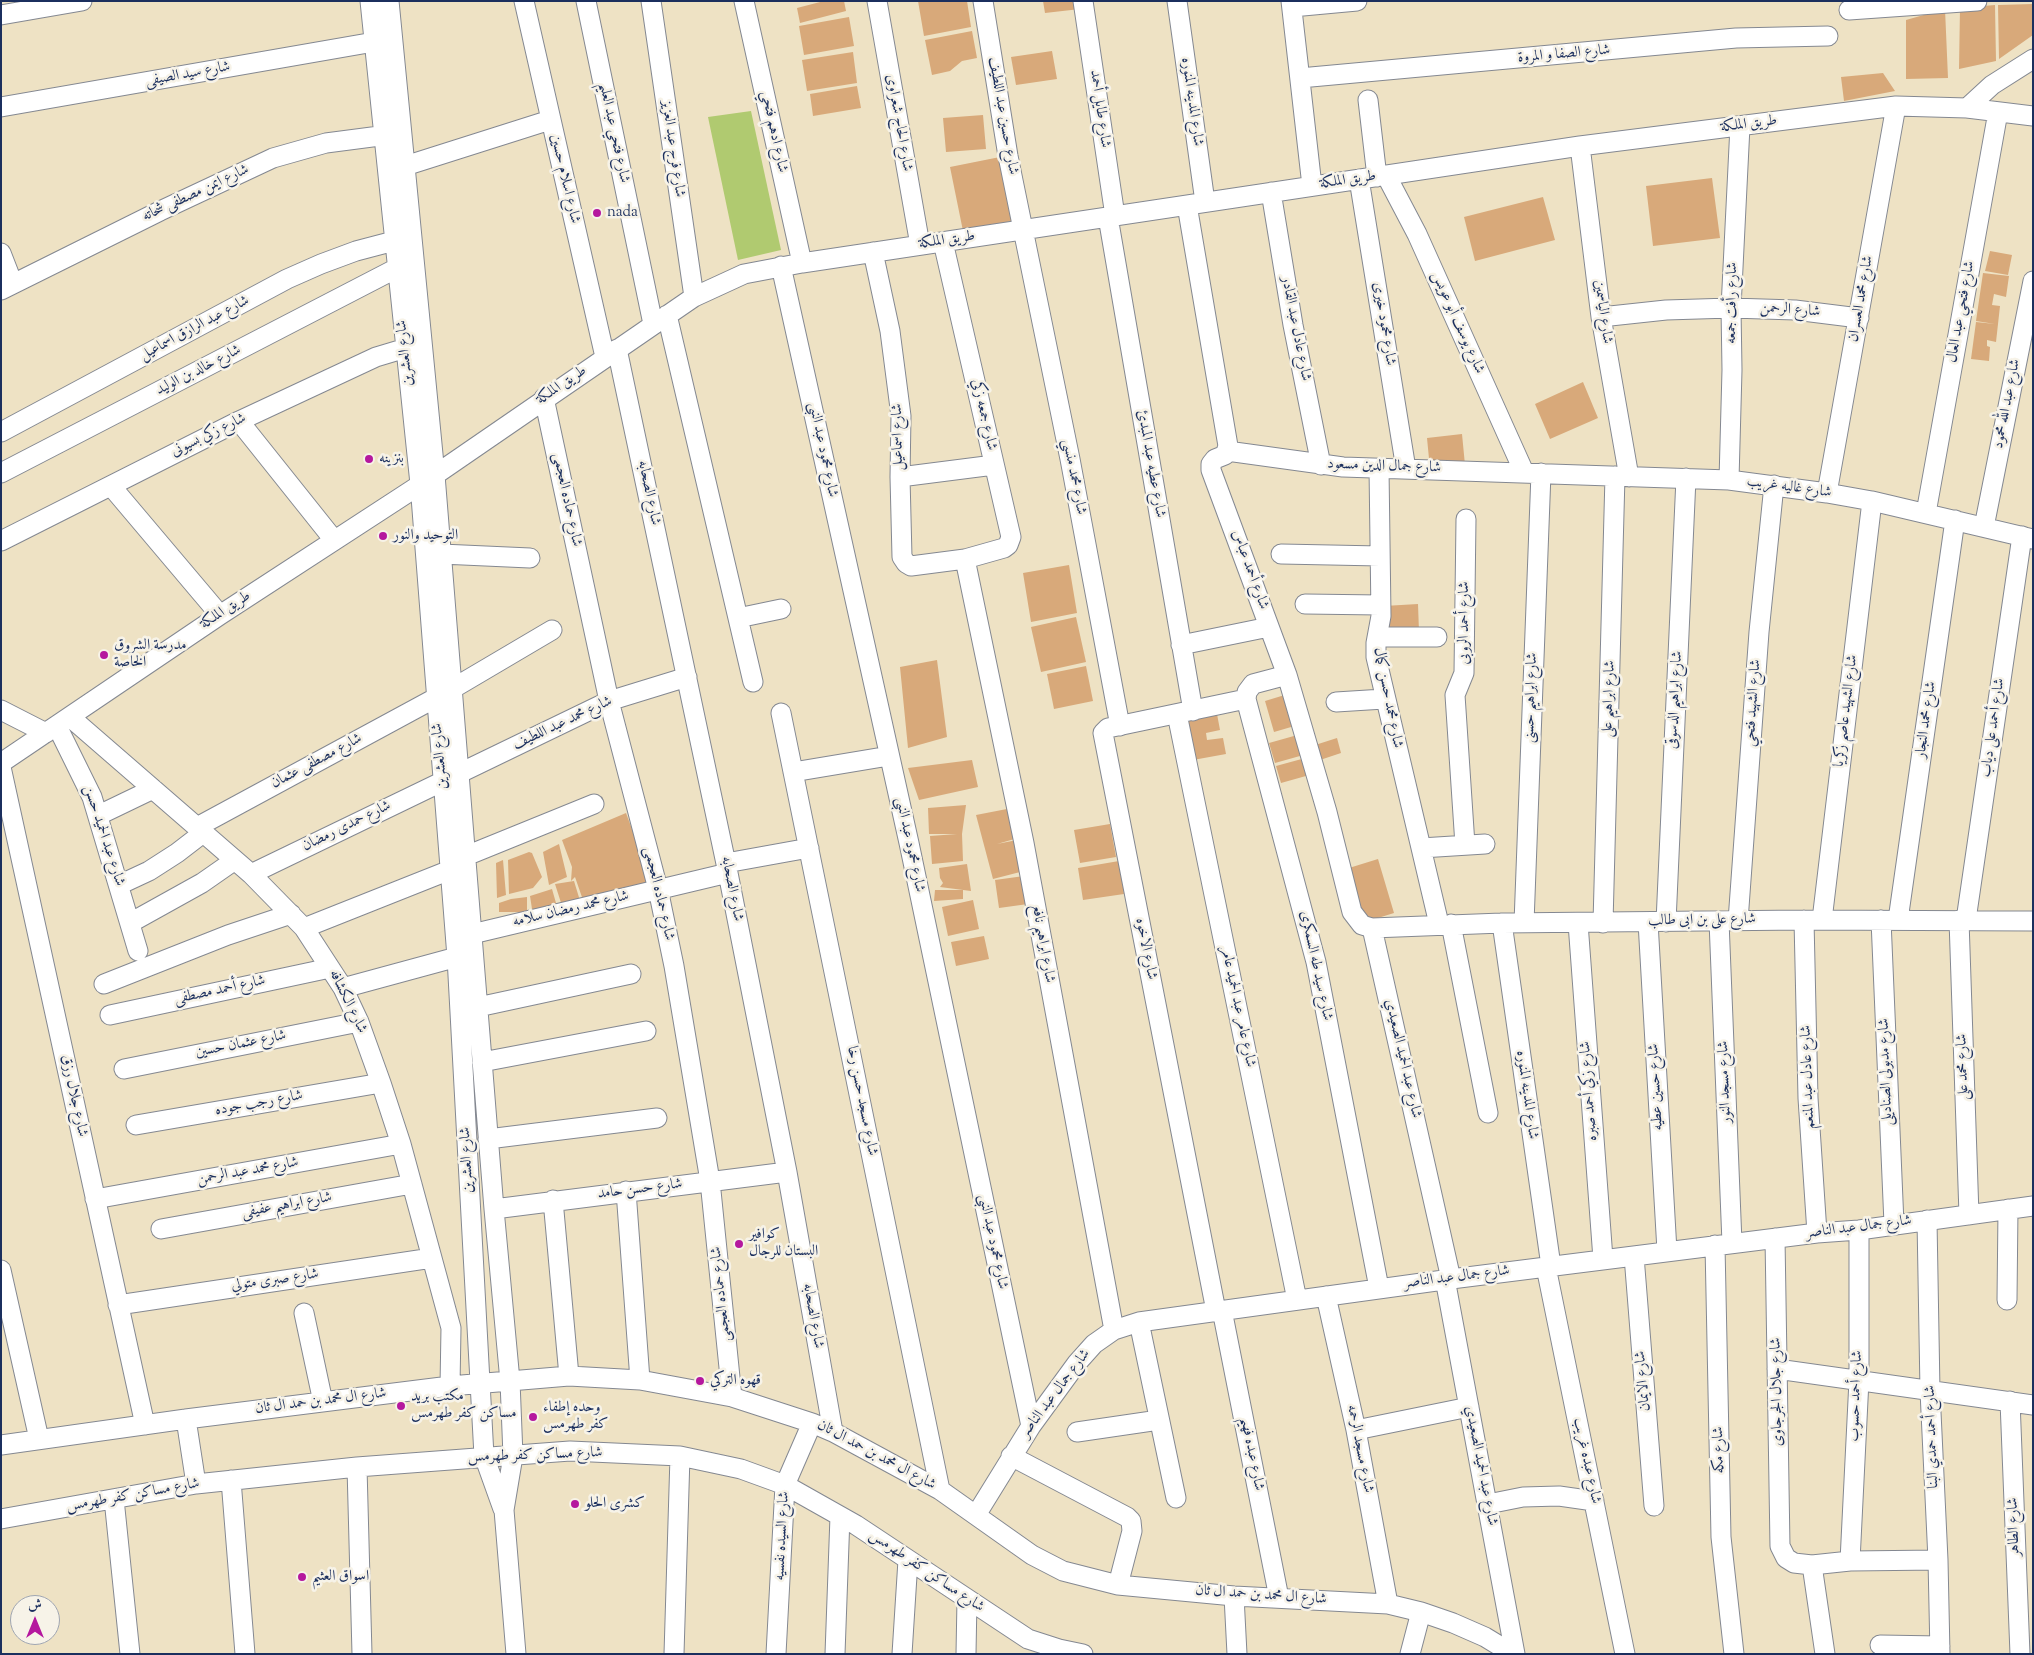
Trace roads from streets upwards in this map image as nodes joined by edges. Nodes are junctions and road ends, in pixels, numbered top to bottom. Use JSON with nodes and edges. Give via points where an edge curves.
{"nodes":[{"id":1,"x":82,"y":1,"type":"edge"},
{"id":2,"x":370,"y":1,"type":"edge"},
{"id":3,"x":389,"y":1,"type":"edge"},
{"id":4,"x":524,"y":1,"type":"edge"},
{"id":5,"x":586,"y":1,"type":"edge"},
{"id":6,"x":651,"y":1,"type":"edge"},
{"id":7,"x":744,"y":1,"type":"edge"},
{"id":8,"x":876,"y":1,"type":"edge"},
{"id":9,"x":983,"y":1,"type":"edge"},
{"id":10,"x":1083,"y":1,"type":"edge"},
{"id":11,"x":1177,"y":1,"type":"edge"},
{"id":12,"x":1357,"y":1,"type":"edge"},
{"id":13,"x":1977,"y":1,"type":"edge"},
{"id":14,"x":1291,"y":4,"type":"edge"},
{"id":15,"x":1849,"y":10,"type":"dead end"},
{"id":16,"x":1,"y":15,"type":"edge"},
{"id":17,"x":1828,"y":36,"type":"dead end"},
{"id":18,"x":374,"y":42,"type":"junction"},
{"id":19,"x":2028,"y":64,"type":"edge"},
{"id":20,"x":1300,"y":78,"type":"junction"},
{"id":21,"x":1368,"y":100,"type":"dead end"},
{"id":22,"x":1896,"y":106,"type":"junction"},
{"id":23,"x":1,"y":107,"type":"edge"},
{"id":24,"x":1967,"y":108,"type":"junction"},
{"id":25,"x":1998,"y":112,"type":"junction"},
{"id":26,"x":2033,"y":116,"type":"edge"},
{"id":27,"x":550,"y":120,"type":"junction"},
{"id":28,"x":1740,"y":126,"type":"junction"},
{"id":29,"x":392,"y":134,"type":"junction"},
{"id":30,"x":1580,"y":146,"type":"junction"},
{"id":31,"x":405,"y":166,"type":"junction"},
{"id":32,"x":1374,"y":177,"type":"junction"},
{"id":33,"x":1312,"y":186,"type":"junction"},
{"id":34,"x":1271,"y":192,"type":"junction"},
{"id":35,"x":1196,"y":204,"type":"junction"},
{"id":36,"x":1111,"y":216,"type":"junction"},
{"id":37,"x":1023,"y":230,"type":"junction"},
{"id":38,"x":394,"y":241,"type":"junction"},
{"id":39,"x":943,"y":242,"type":"junction"},
{"id":40,"x":920,"y":245,"type":"junction"},
{"id":41,"x":873,"y":252,"type":"junction"},
{"id":42,"x":1,"y":253,"type":"edge"},
{"id":43,"x":802,"y":263,"type":"junction"},
{"id":44,"x":781,"y":266,"type":"junction"},
{"id":45,"x":397,"y":268,"type":"junction"},
{"id":46,"x":2033,"y":281,"type":"edge"},
{"id":47,"x":7,"y":287,"type":"edge"},
{"id":48,"x":694,"y":297,"type":"junction"},
{"id":49,"x":1731,"y":308,"type":"junction"},
{"id":50,"x":1601,"y":317,"type":"junction"},
{"id":51,"x":1859,"y":318,"type":"junction"},
{"id":52,"x":660,"y":320,"type":"junction"},
{"id":53,"x":414,"y":347,"type":"junction"},
{"id":54,"x":611,"y":353,"type":"junction"},
{"id":55,"x":544,"y":398,"type":"junction"},
{"id":56,"x":239,"y":421,"type":"junction"},
{"id":57,"x":1,"y":432,"type":"edge"},
{"id":58,"x":1227,"y":451,"type":"junction"},
{"id":59,"x":994,"y":465,"type":"junction"},
{"id":60,"x":1321,"y":465,"type":"junction"},
{"id":61,"x":1379,"y":468,"type":"junction"},
{"id":62,"x":1406,"y":469,"type":"junction"},
{"id":63,"x":1533,"y":472,"type":"junction"},
{"id":64,"x":1,"y":473,"type":"edge"},
{"id":65,"x":1622,"y":476,"type":"junction"},
{"id":66,"x":900,"y":477,"type":"junction"},
{"id":67,"x":1686,"y":478,"type":"junction"},
{"id":68,"x":427,"y":479,"type":"junction"},
{"id":69,"x":1729,"y":480,"type":"junction"},
{"id":70,"x":1774,"y":485,"type":"junction"},
{"id":71,"x":111,"y":486,"type":"junction"},
{"id":72,"x":1827,"y":492,"type":"junction"},
{"id":73,"x":1872,"y":501,"type":"junction"},
{"id":74,"x":1926,"y":513,"type":"junction"},
{"id":75,"x":1466,"y":519,"type":"dead end"},
{"id":76,"x":1955,"y":520,"type":"junction"},
{"id":77,"x":1984,"y":527,"type":"junction"},
{"id":78,"x":2027,"y":538,"type":"edge"},
{"id":79,"x":334,"y":540,"type":"junction"},
{"id":80,"x":1,"y":541,"type":"edge"},
{"id":81,"x":441,"y":554,"type":"junction"},
{"id":82,"x":1281,"y":554,"type":"dead end"},
{"id":83,"x":1380,"y":556,"type":"junction"},
{"id":84,"x":530,"y":558,"type":"dead end"},
{"id":85,"x":966,"y":559,"type":"junction"},
{"id":86,"x":1305,"y":604,"type":"dead end"},
{"id":87,"x":1380,"y":605,"type":"junction"},
{"id":88,"x":781,"y":609,"type":"dead end"},
{"id":89,"x":220,"y":615,"type":"junction"},
{"id":90,"x":738,"y":618,"type":"junction"},
{"id":91,"x":1269,"y":627,"type":"junction"},
{"id":92,"x":552,"y":630,"type":"dead end"},
{"id":93,"x":1377,"y":637,"type":"junction"},
{"id":94,"x":1437,"y":637,"type":"dead end"},
{"id":95,"x":1181,"y":645,"type":"junction"},
{"id":96,"x":1287,"y":675,"type":"junction"},
{"id":97,"x":687,"y":678,"type":"junction"},
{"id":98,"x":753,"y":682,"type":"dead end"},
{"id":99,"x":444,"y":693,"type":"junction"},
{"id":100,"x":1384,"y":698,"type":"junction"},
{"id":101,"x":1246,"y":699,"type":"junction"},
{"id":102,"x":608,"y":701,"type":"junction"},
{"id":103,"x":1336,"y":702,"type":"dead end"},
{"id":104,"x":1,"y":710,"type":"edge"},
{"id":105,"x":1185,"y":712,"type":"junction"},
{"id":106,"x":781,"y":713,"type":"dead end"},
{"id":107,"x":57,"y":725,"type":"junction"},
{"id":108,"x":1120,"y":726,"type":"junction"},
{"id":109,"x":889,"y":756,"type":"junction"},
{"id":110,"x":1,"y":763,"type":"edge"},
{"id":111,"x":1,"y":767,"type":"edge"},
{"id":112,"x":793,"y":772,"type":"junction"},
{"id":113,"x":451,"y":776,"type":"junction"},
{"id":114,"x":154,"y":789,"type":"junction"},
{"id":115,"x":594,"y":804,"type":"dead end"},
{"id":116,"x":98,"y":816,"type":"junction"},
{"id":117,"x":200,"y":830,"type":"junction"},
{"id":118,"x":1485,"y":844,"type":"dead end"},
{"id":119,"x":1465,"y":845,"type":"junction"},
{"id":120,"x":809,"y":848,"type":"junction"},
{"id":121,"x":1421,"y":848,"type":"junction"},
{"id":122,"x":466,"y":856,"type":"junction"},
{"id":123,"x":235,"y":860,"type":"junction"},
{"id":124,"x":727,"y":868,"type":"junction"},
{"id":125,"x":450,"y":870,"type":"junction"},
{"id":126,"x":251,"y":874,"type":"junction"},
{"id":127,"x":119,"y":885,"type":"junction"},
{"id":128,"x":658,"y":890,"type":"junction"},
{"id":129,"x":291,"y":914,"type":"junction"},
{"id":130,"x":1813,"y":920,"type":"junction"},
{"id":131,"x":1890,"y":920,"type":"junction"},
{"id":132,"x":1962,"y":920,"type":"junction"},
{"id":133,"x":1728,"y":921,"type":"junction"},
{"id":134,"x":2033,"y":921,"type":"edge"},
{"id":135,"x":130,"y":922,"type":"junction"},
{"id":136,"x":1603,"y":922,"type":"junction"},
{"id":137,"x":1657,"y":922,"type":"junction"},
{"id":138,"x":1578,"y":923,"type":"junction"},
{"id":139,"x":1445,"y":924,"type":"junction"},
{"id":140,"x":1502,"y":924,"type":"junction"},
{"id":141,"x":1524,"y":924,"type":"junction"},
{"id":142,"x":304,"y":928,"type":"junction"},
{"id":143,"x":1372,"y":928,"type":"junction"},
{"id":144,"x":472,"y":934,"type":"junction"},
{"id":145,"x":138,"y":951,"type":"dead end"},
{"id":146,"x":457,"y":956,"type":"junction"},
{"id":147,"x":330,"y":968,"type":"junction"},
{"id":148,"x":631,"y":974,"type":"dead end"},
{"id":149,"x":104,"y":984,"type":"dead end"},
{"id":150,"x":343,"y":988,"type":"junction"},
{"id":151,"x":478,"y":1007,"type":"junction"},
{"id":152,"x":110,"y":1014,"type":"dead end"},
{"id":153,"x":359,"y":1022,"type":"junction"},
{"id":154,"x":646,"y":1031,"type":"dead end"},
{"id":155,"x":482,"y":1062,"type":"junction"},
{"id":156,"x":124,"y":1069,"type":"dead end"},
{"id":157,"x":381,"y":1083,"type":"junction"},
{"id":158,"x":1488,"y":1114,"type":"dead end"},
{"id":159,"x":657,"y":1118,"type":"dead end"},
{"id":160,"x":136,"y":1125,"type":"dead end"},
{"id":161,"x":488,"y":1139,"type":"junction"},
{"id":162,"x":400,"y":1144,"type":"junction"},
{"id":163,"x":787,"y":1172,"type":"junction"},
{"id":164,"x":710,"y":1181,"type":"junction"},
{"id":165,"x":412,"y":1184,"type":"junction"},
{"id":166,"x":626,"y":1191,"type":"junction"},
{"id":167,"x":95,"y":1200,"type":"junction"},
{"id":168,"x":553,"y":1200,"type":"junction"},
{"id":169,"x":2033,"y":1206,"type":"edge"},
{"id":170,"x":494,"y":1209,"type":"junction"},
{"id":171,"x":2008,"y":1209,"type":"junction"},
{"id":172,"x":1969,"y":1214,"type":"junction"},
{"id":173,"x":1927,"y":1220,"type":"junction"},
{"id":174,"x":1894,"y":1224,"type":"junction"},
{"id":175,"x":161,"y":1229,"type":"dead end"},
{"id":176,"x":1859,"y":1230,"type":"junction"},
{"id":177,"x":1817,"y":1233,"type":"junction"},
{"id":178,"x":1775,"y":1238,"type":"junction"},
{"id":179,"x":1724,"y":1244,"type":"junction"},
{"id":180,"x":1667,"y":1252,"type":"junction"},
{"id":181,"x":1634,"y":1256,"type":"junction"},
{"id":182,"x":432,"y":1258,"type":"junction"},
{"id":183,"x":1603,"y":1259,"type":"junction"},
{"id":184,"x":1549,"y":1267,"type":"junction"},
{"id":185,"x":1,"y":1270,"type":"edge"},
{"id":186,"x":1448,"y":1279,"type":"junction"},
{"id":187,"x":1379,"y":1288,"type":"junction"},
{"id":188,"x":1326,"y":1296,"type":"junction"},
{"id":189,"x":1297,"y":1300,"type":"junction"},
{"id":190,"x":2007,"y":1300,"type":"dead end"},
{"id":191,"x":118,"y":1305,"type":"junction"},
{"id":192,"x":1219,"y":1311,"type":"junction"},
{"id":193,"x":304,"y":1313,"type":"dead end"},
{"id":194,"x":1139,"y":1322,"type":"junction"},
{"id":195,"x":1114,"y":1330,"type":"junction"},
{"id":196,"x":1778,"y":1369,"type":"junction"},
{"id":197,"x":569,"y":1376,"type":"junction"},
{"id":198,"x":640,"y":1380,"type":"junction"},
{"id":199,"x":1859,"y":1380,"type":"junction"},
{"id":200,"x":510,"y":1381,"type":"junction"},
{"id":201,"x":480,"y":1384,"type":"junction"},
{"id":202,"x":450,"y":1386,"type":"junction"},
{"id":203,"x":1930,"y":1391,"type":"junction"},
{"id":204,"x":732,"y":1397,"type":"junction"},
{"id":205,"x":2010,"y":1401,"type":"junction"},
{"id":206,"x":322,"y":1402,"type":"junction"},
{"id":207,"x":2033,"y":1405,"type":"edge"},
{"id":208,"x":1469,"y":1407,"type":"junction"},
{"id":209,"x":186,"y":1419,"type":"junction"},
{"id":210,"x":1159,"y":1420,"type":"junction"},
{"id":211,"x":812,"y":1423,"type":"junction"},
{"id":212,"x":145,"y":1425,"type":"junction"},
{"id":213,"x":1031,"y":1426,"type":"junction"},
{"id":214,"x":1356,"y":1430,"type":"junction"},
{"id":215,"x":833,"y":1432,"type":"junction"},
{"id":216,"x":1077,"y":1432,"type":"dead end"},
{"id":217,"x":39,"y":1439,"type":"junction"},
{"id":218,"x":1,"y":1445,"type":"edge"},
{"id":219,"x":484,"y":1456,"type":"junction"},
{"id":220,"x":513,"y":1456,"type":"junction"},
{"id":221,"x":680,"y":1456,"type":"junction"},
{"id":222,"x":1011,"y":1456,"type":"junction"},
{"id":223,"x":357,"y":1467,"type":"junction"},
{"id":224,"x":231,"y":1480,"type":"junction"},
{"id":225,"x":196,"y":1484,"type":"junction"},
{"id":226,"x":785,"y":1485,"type":"junction"},
{"id":227,"x":940,"y":1490,"type":"junction"},
{"id":228,"x":1176,"y":1498,"type":"dead end"},
{"id":229,"x":114,"y":1499,"type":"junction"},
{"id":230,"x":1594,"y":1501,"type":"junction"},
{"id":231,"x":1488,"y":1504,"type":"junction"},
{"id":232,"x":1654,"y":1506,"type":"dead end"},
{"id":233,"x":504,"y":1510,"type":"junction"},
{"id":234,"x":976,"y":1515,"type":"junction"},
{"id":235,"x":840,"y":1516,"type":"junction"},
{"id":236,"x":1,"y":1519,"type":"edge"},
{"id":237,"x":908,"y":1560,"type":"junction"},
{"id":238,"x":1938,"y":1560,"type":"junction"},
{"id":239,"x":1850,"y":1562,"type":"junction"},
{"id":240,"x":1812,"y":1565,"type":"junction"},
{"id":241,"x":1118,"y":1585,"type":"junction"},
{"id":242,"x":1234,"y":1596,"type":"junction"},
{"id":243,"x":1279,"y":1598,"type":"junction"},
{"id":244,"x":967,"y":1599,"type":"junction"},
{"id":245,"x":1388,"y":1604,"type":"junction"},
{"id":246,"x":1421,"y":1612,"type":"junction"},
{"id":247,"x":1880,"y":1645,"type":"dead end"},
{"id":248,"x":1037,"y":1648,"type":"edge"},
{"id":249,"x":1940,"y":1650,"type":"edge"},
{"id":250,"x":130,"y":1654,"type":"edge"},
{"id":251,"x":245,"y":1654,"type":"edge"},
{"id":252,"x":362,"y":1654,"type":"edge"},
{"id":253,"x":516,"y":1654,"type":"edge"},
{"id":254,"x":674,"y":1654,"type":"edge"},
{"id":255,"x":776,"y":1654,"type":"edge"},
{"id":256,"x":835,"y":1654,"type":"edge"},
{"id":257,"x":902,"y":1654,"type":"edge"},
{"id":258,"x":966,"y":1654,"type":"edge"},
{"id":259,"x":1083,"y":1654,"type":"edge"},
{"id":260,"x":1237,"y":1654,"type":"edge"},
{"id":261,"x":1410,"y":1654,"type":"edge"},
{"id":262,"x":1514,"y":1654,"type":"edge"},
{"id":263,"x":1625,"y":1654,"type":"edge"},
{"id":264,"x":1734,"y":1654,"type":"edge"},
{"id":265,"x":1825,"y":1654,"type":"edge"},
{"id":266,"x":2020,"y":1654,"type":"edge"}],
"edges":[{"from":1,"to":16,"type":"street"},
{"from":2,"to":18,"type":"street","name":"شارع العشرين"},
{"from":3,"to":29,"type":"street","name":"شارع العشرين"},
{"from":4,"to":27,"type":"street","name":"شارع اسلام حسين"},
{"from":5,"to":52,"type":"street","name":"شارع فتحي عبد العليم"},
{"from":6,"to":48,"type":"street","name":"شارع فرج عبد العزيز"},
{"from":7,"to":43,"type":"street","name":"شارع ادهم فتحي"},
{"from":8,"to":40,"type":"street","name":"شارع الحاج شعراوى"},
{"from":9,"to":37,"type":"street","name":"شارع حسين عبد اللطيف"},
{"from":10,"to":36,"type":"street","name":"شارع طايل أحمد"},
{"from":11,"to":35,"type":"street","name":"شارع المدينه المنوره"},
{"from":12,"to":14,"type":"street"},
{"from":13,"to":15,"type":"street"},
{"from":14,"to":20,"type":"street"},
{"from":17,"to":20,"type":"street","name":"شارع الصفا و المروة","via":[[1736,38]]},
{"from":18,"to":23,"type":"street","name":"شارع سيد الصيفى"},
{"from":18,"to":29,"type":"street","name":"شارع العشرين"},
{"from":19,"to":24,"type":"street","via":[[1992,85]]},
{"from":20,"to":33,"type":"street"},
{"from":21,"to":32,"type":"street","name":"شارع محمود خيرى"},
{"from":22,"to":24,"type":"street","name":"طريق الملكة"},
{"from":22,"to":28,"type":"street","name":"طريق الملكة"},
{"from":22,"to":51,"type":"street","name":"شارع محمد العسران"},
{"from":24,"to":25,"type":"street","name":"طريق الملكة"},
{"from":25,"to":26,"type":"street","name":"طريق الملكة"},
{"from":25,"to":74,"type":"street","name":"شارع فتحي عبد العال"},
{"from":27,"to":31,"type":"street"},
{"from":27,"to":54,"type":"street","name":"شارع اسلام حسين"},
{"from":28,"to":30,"type":"street","name":"طريق الملكة"},
{"from":28,"to":49,"type":"street","name":"شارع رأفت جمعه"},
{"from":29,"to":31,"type":"street","name":"شارع العشرين"},
{"from":29,"to":38,"type":"street","name":"شارع العشرين"},
{"from":29,"to":47,"type":"street","name":"شارع ايمن مصطفى شحاته","via":[[326,142],[272,158]]},
{"from":30,"to":32,"type":"street","name":"طريق الملكة"},
{"from":30,"to":50,"type":"street","name":"شارع الياسمين"},
{"from":31,"to":53,"type":"street","name":"شارع العشرين"},
{"from":32,"to":33,"type":"street","name":"طريق الملكة"},
{"from":32,"to":62,"type":"street","name":"شارع محمود خيرى"},
{"from":32,"to":63,"type":"street","name":"شارع يوسف أبو عويس","via":[[1417,234]]},
{"from":33,"to":34,"type":"street","name":"طريق الملكة"},
{"from":34,"to":35,"type":"street","name":"طريق الملكة"},
{"from":34,"to":60,"type":"street","name":"شارع عادل عبد القادر"},
{"from":35,"to":36,"type":"street","name":"طريق الملكة"},
{"from":35,"to":58,"type":"street"},
{"from":36,"to":37,"type":"street","name":"طريق الملكة"},
{"from":36,"to":95,"type":"street","name":"شارع عطيه عبد المبدئ"},
{"from":37,"to":39,"type":"street","name":"طريق الملكة"},
{"from":37,"to":108,"type":"street","name":"شارع محمد منسي"},
{"from":38,"to":45,"type":"street","name":"شارع العشرين"},
{"from":38,"to":57,"type":"street","name":"شارع عبد الرازق اسماعيل","via":[[356,251],[287,279]]},
{"from":39,"to":40,"type":"street","name":"طريق الملكة"},
{"from":39,"to":59,"type":"street","name":"شارع جمعه زكي"},
{"from":40,"to":41,"type":"street","name":"طريق الملكة"},
{"from":41,"to":43,"type":"street","name":"طريق الملكة"},
{"from":41,"to":66,"type":"street","name":"شارع اسماعيل","via":[[896,374],[901,416]]},
{"from":42,"to":47,"type":"street"},
{"from":43,"to":44,"type":"street","name":"طريق الملكة"},
{"from":44,"to":48,"type":"street","name":"طريق الملكة","via":[[744,274]]},
{"from":44,"to":109,"type":"street","name":"شارع محمود عبد النبى"},
{"from":45,"to":53,"type":"street","name":"شارع العشرين"},
{"from":45,"to":64,"type":"street","name":"شارع خالد بن الوليد"},
{"from":46,"to":77,"type":"street","name":"شارع عبد الله محمود"},
{"from":48,"to":52,"type":"street","name":"طريق الملكة"},
{"from":49,"to":50,"type":"street","name":"شارع الرحمن"},
{"from":49,"to":51,"type":"street","name":"شارع الرحمن","via":[[1795,310]]},
{"from":49,"to":69,"type":"street","name":"شارع رأفت جمعه"},
{"from":50,"to":65,"type":"street","name":"شارع الياسمين"},
{"from":51,"to":72,"type":"street","name":"شارع محمد العسران"},
{"from":52,"to":54,"type":"street","name":"طريق الملكة"},
{"from":52,"to":90,"type":"street","name":"شارع فتحي عبد العليم"},
{"from":53,"to":56,"type":"street","name":"شارع زكي بسيونى","via":[[376,357]]},
{"from":53,"to":68,"type":"street","name":"شارع العشرين"},
{"from":54,"to":55,"type":"street","name":"طريق الملكة"},
{"from":54,"to":97,"type":"street","name":"شارع الصحابه"},
{"from":55,"to":68,"type":"street","name":"طريق الملكة"},
{"from":55,"to":102,"type":"street","name":"شارع حماده العجمى"},
{"from":56,"to":71,"type":"street","name":"شارع زكي بسيونى"},
{"from":56,"to":79,"type":"street"},
{"from":58,"to":60,"type":"street","name":"شارع جمال الدين مسعود"},
{"from":58,"to":91,"type":"street","name":"شارع أحمد عباس","via":[[1211,464],[1212,470]]},
{"from":59,"to":66,"type":"street"},
{"from":59,"to":85,"type":"street","name":"شارع جمعه زكي","via":[[1010,541],[1004,548]]},
{"from":60,"to":61,"type":"street","name":"شارع جمال الدين مسعود"},
{"from":61,"to":62,"type":"street","name":"شارع جمال الدين مسعود"},
{"from":61,"to":83,"type":"street","name":"شارع محمد حسن كمال"},
{"from":62,"to":63,"type":"street","name":"شارع جمال الدين مسعود"},
{"from":63,"to":65,"type":"street","name":"شارع غاليه غريب"},
{"from":63,"to":141,"type":"street","name":"شارع ابراهيم حسنى"},
{"from":65,"to":67,"type":"street","name":"شارع غاليه غريب"},
{"from":65,"to":136,"type":"street","name":"شارع ابراهيم على"},
{"from":66,"to":85,"type":"street","name":"شارع اسماعيل","via":[[902,557],[906,563],[911,566]]},
{"from":67,"to":69,"type":"street","name":"شارع غاليه غريب"},
{"from":67,"to":137,"type":"street","name":"شارع ابراهيم الدسوقى"},
{"from":68,"to":79,"type":"street","name":"طريق الملكة"},
{"from":68,"to":81,"type":"street","name":"شارع العشرين"},
{"from":68,"to":99,"type":"street","name":"شارع العشرين"},
{"from":69,"to":70,"type":"street","name":"شارع غاليه غريب"},
{"from":70,"to":72,"type":"street","name":"شارع غاليه غريب"},
{"from":70,"to":133,"type":"street","name":"شارع الشهيد فتحي"},
{"from":71,"to":80,"type":"street","name":"شارع زكي بسيونى"},
{"from":71,"to":89,"type":"street"},
{"from":72,"to":73,"type":"street","name":"شارع غاليه غريب"},
{"from":73,"to":74,"type":"street","name":"شارع غاليه غريب"},
{"from":73,"to":130,"type":"street","name":"شارع الشهيد عاصم زكريا"},
{"from":74,"to":76,"type":"street","name":"شارع غاليه غريب"},
{"from":75,"to":119,"type":"street","name":"شارع أحمد الروبى","via":[[1464,673],[1455,695]]},
{"from":76,"to":77,"type":"street","name":"شارع غاليه غريب"},
{"from":76,"to":131,"type":"street","name":"شارع محمد النجار"},
{"from":77,"to":78,"type":"street","name":"شارع غاليه غريب"},
{"from":78,"to":132,"type":"street","name":"شارع أحمد على دياب"},
{"from":79,"to":89,"type":"street","name":"طريق الملكة"},
{"from":81,"to":84,"type":"street"},
{"from":81,"to":99,"type":"street","name":"شارع العشرين"},
{"from":82,"to":83,"type":"street"},
{"from":83,"to":87,"type":"street","name":"شارع محمد حسن كمال"},
{"from":85,"to":195,"type":"street","name":"شارع ابراهيم نافع","via":[[1024,844]]},
{"from":86,"to":87,"type":"street"},
{"from":87,"to":93,"type":"street","name":"شارع محمد حسن كمال"},
{"from":88,"to":90,"type":"street"},
{"from":89,"to":107,"type":"street","name":"طريق الملكة"},
{"from":90,"to":98,"type":"street","name":"شارع فتحي عبد العليم"},
{"from":91,"to":95,"type":"street"},
{"from":91,"to":96,"type":"street","name":"شارع أحمد عباس"},
{"from":92,"to":99,"type":"street","name":"شارع مصطفى عثمان"},
{"from":93,"to":94,"type":"street"},
{"from":93,"to":100,"type":"street","name":"شارع محمد حسن كمال","via":[[1375,648]]},
{"from":95,"to":105,"type":"street","name":"شارع عطيه عبد المبدئ"},
{"from":96,"to":101,"type":"street","via":[[1253,684]]},
{"from":96,"to":143,"type":"street","name":"شارع أحمد عباس","via":[[1352,912],[1362,925]]},
{"from":97,"to":102,"type":"street","name":"شارع محمد عبد اللطيف"},
{"from":97,"to":124,"type":"street","name":"شارع الصحابه"},
{"from":99,"to":113,"type":"street","name":"شارع العشرين"},
{"from":99,"to":117,"type":"street","name":"شارع مصطفى عثمان"},
{"from":100,"to":103,"type":"street"},
{"from":100,"to":121,"type":"street","name":"شارع محمد حسن كمال"},
{"from":101,"to":105,"type":"street","name":"شارع الاخوه"},
{"from":101,"to":187,"type":"street","name":"شارع سيد طه السمكرى","via":[[1316,962]]},
{"from":102,"to":113,"type":"street","name":"شارع محمد عبد اللطيف"},
{"from":102,"to":128,"type":"street","name":"شارع حماده العجمى"},
{"from":104,"to":107,"type":"street","name":"شارع الكشافه"},
{"from":105,"to":108,"type":"street","name":"شارع الاخوه"},
{"from":105,"to":189,"type":"street","name":"شارع عامر عبد الحميد عامر"},
{"from":106,"to":112,"type":"street","name":"شارع مسجد حسن رخا"},
{"from":107,"to":110,"type":"street","name":"طريق الملكة"},
{"from":107,"to":114,"type":"street","name":"شارع الكشافه"},
{"from":107,"to":116,"type":"street","name":"شارع عبد الحميد حسن","via":[[85,780]]},
{"from":108,"to":192,"type":"street","name":"شارع الاخوه","via":[[1105,730],[1103,736]]},
{"from":109,"to":112,"type":"street"},
{"from":109,"to":213,"type":"street","name":"شارع محمود عبد النبى"},
{"from":111,"to":167,"type":"street","name":"شارع جلال رزق"},
{"from":112,"to":120,"type":"street","name":"شارع مسجد حسن رخا"},
{"from":113,"to":122,"type":"street","name":"شارع العشرين"},
{"from":113,"to":125,"type":"street","name":"شارع العشرين"},
{"from":113,"to":126,"type":"street","name":"شارع حمدى رمضان"},
{"from":114,"to":116,"type":"street"},
{"from":114,"to":117,"type":"street","name":"شارع الكشافه"},
{"from":115,"to":122,"type":"street"},
{"from":116,"to":127,"type":"street","name":"شارع عبد الحميد حسن"},
{"from":117,"to":123,"type":"street","name":"شارع الكشافه"},
{"from":117,"to":127,"type":"street","name":"شارع مصطفى عثمان","via":[[156,866]]},
{"from":118,"to":119,"type":"street"},
{"from":119,"to":121,"type":"street"},
{"from":120,"to":124,"type":"street","name":"شارع محمد رمضان سلامه"},
{"from":120,"to":227,"type":"street","name":"شارع مسجد حسن رخا"},
{"from":121,"to":139,"type":"street","name":"شارع محمد حسن كمال"},
{"from":122,"to":144,"type":"street","name":"شارع العشرين"},
{"from":123,"to":126,"type":"street","name":"شارع الكشافه"},
{"from":123,"to":135,"type":"street","via":[[202,884]]},
{"from":124,"to":128,"type":"street","name":"شارع محمد رمضان سلامه"},
{"from":124,"to":163,"type":"street","name":"شارع الصحابه"},
{"from":125,"to":142,"type":"street"},
{"from":125,"to":146,"type":"street","name":"شارع العشرين"},
{"from":126,"to":129,"type":"street","name":"شارع الكشافه"},
{"from":127,"to":135,"type":"street","name":"شارع عبد الحميد حسن"},
{"from":128,"to":144,"type":"street","name":"شارع محمد رمضان سلامه"},
{"from":128,"to":164,"type":"street","name":"شارع حماده العجمى"},
{"from":129,"to":142,"type":"street","name":"شارع الكشافه"},
{"from":129,"to":149,"type":"street"},
{"from":130,"to":131,"type":"street","name":"شارع على بن ابى طالب"},
{"from":130,"to":133,"type":"street","name":"شارع على بن ابى طالب"},
{"from":130,"to":177,"type":"street","name":"شارع عادل عبد المنعم","via":[[1808,1098]]},
{"from":131,"to":132,"type":"street","name":"شارع على بن ابى طالب"},
{"from":131,"to":174,"type":"street","name":"شارع مدبولى الصناديلى"},
{"from":132,"to":134,"type":"street","name":"شارع على بن ابى طالب"},
{"from":132,"to":172,"type":"street","name":"شارع محمد على"},
{"from":133,"to":137,"type":"street","name":"شارع على بن ابى طالب"},
{"from":133,"to":179,"type":"street","name":"شارع مسجد النور"},
{"from":135,"to":145,"type":"street","name":"شارع عبد الحميد حسن"},
{"from":136,"to":137,"type":"street","name":"شارع على بن ابى طالب"},
{"from":136,"to":138,"type":"street","name":"شارع على بن ابى طالب"},
{"from":137,"to":180,"type":"street","name":"شارع حسين عطيه"},
{"from":138,"to":141,"type":"street","name":"شارع على بن ابى طالب"},
{"from":138,"to":183,"type":"street","name":"شارع زكي أحمد صبره"},
{"from":139,"to":140,"type":"street","name":"شارع على بن ابى طالب"},
{"from":139,"to":143,"type":"street","name":"شارع على بن ابى طالب"},
{"from":139,"to":158,"type":"street","name":"شارع محمد حسن كمال"},
{"from":140,"to":141,"type":"street","name":"شارع على بن ابى طالب"},
{"from":140,"to":184,"type":"street","name":"شارع المدينه المنوره"},
{"from":142,"to":147,"type":"street","name":"شارع الكشافه"},
{"from":143,"to":186,"type":"street","name":"شارع عبد الحميد الصعيدي"},
{"from":144,"to":151,"type":"street","name":"شارع العشرين"},
{"from":146,"to":150,"type":"street"},
{"from":146,"to":201,"type":"street","name":"شارع العشرين"},
{"from":147,"to":150,"type":"street","name":"شارع الكشافه"},
{"from":147,"to":152,"type":"street","name":"شارع أحمد مصطفى"},
{"from":148,"to":151,"type":"street"},
{"from":150,"to":153,"type":"street","name":"شارع الكشافه"},
{"from":151,"to":155,"type":"street","name":"شارع العشرين"},
{"from":153,"to":156,"type":"street","name":"شارع عثمان حسين"},
{"from":153,"to":157,"type":"street","name":"شارع الكشافه"},
{"from":154,"to":155,"type":"street"},
{"from":155,"to":161,"type":"street","name":"شارع العشرين"},
{"from":157,"to":160,"type":"street","name":"شارع رجب جوده"},
{"from":157,"to":162,"type":"street","name":"شارع الكشافه"},
{"from":159,"to":161,"type":"street"},
{"from":161,"to":170,"type":"street","name":"شارع العشرين"},
{"from":162,"to":165,"type":"street","name":"شارع الكشافه"},
{"from":162,"to":167,"type":"street","name":"شارع محمد عبد الرحمن"},
{"from":163,"to":164,"type":"street","name":"شارع حسن حامد"},
{"from":163,"to":215,"type":"street","name":"شارع الصحابه"},
{"from":164,"to":166,"type":"street","name":"شارع حسن حامد"},
{"from":164,"to":204,"type":"street","name":"شارع حماده العجمى"},
{"from":165,"to":175,"type":"street","name":"شارع ابراهيم عفيفى"},
{"from":165,"to":182,"type":"street","name":"شارع الكشافه"},
{"from":166,"to":168,"type":"street","name":"شارع حسن حامد"},
{"from":166,"to":198,"type":"street"},
{"from":167,"to":191,"type":"street","name":"شارع جلال رزق"},
{"from":168,"to":170,"type":"street","name":"شارع حسن حامد"},
{"from":168,"to":197,"type":"street"},
{"from":169,"to":171,"type":"street","name":"شارع جمال عبد الناصر"},
{"from":170,"to":200,"type":"street","name":"شارع العشرين"},
{"from":171,"to":172,"type":"street","name":"شارع جمال عبد الناصر"},
{"from":171,"to":190,"type":"street"},
{"from":172,"to":173,"type":"street","name":"شارع جمال عبد الناصر"},
{"from":173,"to":174,"type":"street","name":"شارع جمال عبد الناصر"},
{"from":173,"to":203,"type":"street","name":"شارع أحمد حمدي البنا"},
{"from":174,"to":176,"type":"street","name":"شارع جمال عبد الناصر"},
{"from":176,"to":177,"type":"street","name":"شارع جمال عبد الناصر"},
{"from":176,"to":199,"type":"street","name":"شارع أحمد حسوب"},
{"from":177,"to":178,"type":"street","name":"شارع جمال عبد الناصر"},
{"from":178,"to":179,"type":"street","name":"شارع جمال عبد الناصر"},
{"from":178,"to":196,"type":"street","name":"شارع جلال الجرجاوى"},
{"from":179,"to":180,"type":"street","name":"شارع جمال عبد الناصر"},
{"from":179,"to":264,"type":"street","name":"شارع مكه","via":[[1721,1537]]},
{"from":180,"to":181,"type":"street","name":"شارع جمال عبد الناصر"},
{"from":181,"to":183,"type":"street","name":"شارع جمال عبد الناصر"},
{"from":181,"to":232,"type":"street","name":"شارع الايمان"},
{"from":182,"to":191,"type":"street","name":"شارع صبرى متولي"},
{"from":182,"to":202,"type":"street","name":"شارع الكشافه","via":[[451,1328]]},
{"from":183,"to":184,"type":"street","name":"شارع جمال عبد الناصر"},
{"from":184,"to":186,"type":"street","name":"شارع جمال عبد الناصر"},
{"from":184,"to":230,"type":"street","name":"شارع عبده غريب"},
{"from":185,"to":217,"type":"street"},
{"from":186,"to":187,"type":"street","name":"شارع جمال عبد الناصر"},
{"from":186,"to":208,"type":"street","name":"شارع عبد الحميد الصعيدي"},
{"from":187,"to":188,"type":"street","name":"شارع جمال عبد الناصر"},
{"from":188,"to":189,"type":"street","name":"شارع جمال عبد الناصر"},
{"from":188,"to":214,"type":"street","name":"شارع مسجد الرحمه"},
{"from":189,"to":192,"type":"street","name":"شارع جمال عبد الناصر"},
{"from":191,"to":212,"type":"street","name":"شارع جلال رزق"},
{"from":192,"to":194,"type":"street","name":"شارع جمال عبد الناصر"},
{"from":192,"to":243,"type":"street","name":"شارع عبده فهيم"},
{"from":193,"to":206,"type":"street"},
{"from":194,"to":195,"type":"street","name":"شارع جمال عبد الناصر"},
{"from":194,"to":210,"type":"street"},
{"from":195,"to":213,"type":"street","name":"شارع جمال عبد الناصر","via":[[1094,1344],[1077,1363]]},
{"from":196,"to":199,"type":"street"},
{"from":196,"to":240,"type":"street","name":"شارع جلال الجرجاوى","via":[[1780,1546],[1786,1558],[1794,1563]]},
{"from":197,"to":198,"type":"street","name":"شارع ال محمد بن حمد ال ثان"},
{"from":197,"to":200,"type":"street","name":"شارع ال محمد بن حمد ال ثان"},
{"from":198,"to":204,"type":"street","name":"شارع ال محمد بن حمد ال ثان"},
{"from":199,"to":203,"type":"street"},
{"from":199,"to":239,"type":"street","name":"شارع أحمد حسوب"},
{"from":200,"to":201,"type":"street","name":"شارع ال محمد بن حمد ال ثان"},
{"from":200,"to":220,"type":"street","name":"شارع العشرين"},
{"from":201,"to":202,"type":"street","name":"شارع ال محمد بن حمد ال ثان"},
{"from":201,"to":219,"type":"street","name":"شارع العشرين"},
{"from":202,"to":206,"type":"street","name":"شارع ال محمد بن حمد ال ثان"},
{"from":203,"to":205,"type":"street"},
{"from":203,"to":238,"type":"street","name":"شارع أحمد حمدي البنا"},
{"from":204,"to":211,"type":"street","name":"شارع ال محمد بن حمد ال ثان"},
{"from":205,"to":207,"type":"street"},
{"from":205,"to":266,"type":"street","name":"شارع الطاهر"},
{"from":206,"to":209,"type":"street","name":"شارع ال محمد بن حمد ال ثان"},
{"from":208,"to":214,"type":"street"},
{"from":208,"to":231,"type":"street","name":"شارع عبد الحميد الصعيدي"},
{"from":209,"to":212,"type":"street","name":"شارع ال محمد بن حمد ال ثان"},
{"from":209,"to":225,"type":"street"},
{"from":210,"to":216,"type":"street"},
{"from":210,"to":228,"type":"street"},
{"from":211,"to":215,"type":"street","name":"شارع ال محمد بن حمد ال ثان"},
{"from":211,"to":226,"type":"street","name":"شارع السيده نفسيه"},
{"from":212,"to":217,"type":"street","name":"شارع ال محمد بن حمد ال ثان"},
{"from":213,"to":222,"type":"street","name":"شارع جمال عبد الناصر"},
{"from":214,"to":245,"type":"street","name":"شارع مسجد الرحمه"},
{"from":215,"to":227,"type":"street","name":"شارع ال محمد بن حمد ال ثان"},
{"from":217,"to":218,"type":"street","name":"شارع ال محمد بن حمد ال ثان"},
{"from":219,"to":220,"type":"street","name":"شارع مساكن كفر طهرمس"},
{"from":219,"to":223,"type":"street","name":"شارع مساكن كفر طهرمس"},
{"from":219,"to":233,"type":"street","name":"شارع العشرين"},
{"from":220,"to":221,"type":"street","name":"شارع مساكن كفر طهرمس","via":[[570,1451]]},
{"from":220,"to":233,"type":"street","name":"شارع العشرين"},
{"from":221,"to":226,"type":"street","name":"شارع مساكن كفر طهرمس","via":[[742,1469]]},
{"from":221,"to":254,"type":"street"},
{"from":222,"to":234,"type":"street","name":"شارع جمال عبد الناصر"},
{"from":222,"to":241,"type":"street","via":[[1131,1521],[1132,1531]]},
{"from":223,"to":224,"type":"street","name":"شارع مساكن كفر طهرمس"},
{"from":223,"to":252,"type":"street"},
{"from":224,"to":225,"type":"street","name":"شارع مساكن كفر طهرمس"},
{"from":224,"to":251,"type":"street"},
{"from":225,"to":229,"type":"street","name":"شارع مساكن كفر طهرمس"},
{"from":226,"to":235,"type":"street","name":"شارع مساكن كفر طهرمس"},
{"from":226,"to":255,"type":"street","name":"شارع السيده نفسيه"},
{"from":227,"to":234,"type":"street","name":"شارع ال محمد بن حمد ال ثان"},
{"from":229,"to":236,"type":"street","name":"شارع مساكن كفر طهرمس"},
{"from":229,"to":250,"type":"street"},
{"from":230,"to":231,"type":"street","via":[[1559,1496]]},
{"from":230,"to":263,"type":"street","name":"شارع عبده غريب"},
{"from":231,"to":262,"type":"street","name":"شارع عبد الحميد الصعيدي"},
{"from":233,"to":253,"type":"street","name":"شارع العشرين"},
{"from":234,"to":241,"type":"street","name":"شارع ال محمد بن حمد ال ثان","via":[[1032,1556],[1063,1570]]},
{"from":235,"to":237,"type":"street","name":"شارع مساكن كفر طهرمس"},
{"from":235,"to":256,"type":"street"},
{"from":237,"to":244,"type":"street","name":"شارع مساكن كفر طهرمس"},
{"from":237,"to":257,"type":"street"},
{"from":238,"to":239,"type":"street"},
{"from":238,"to":249,"type":"street","name":"شارع أحمد حمدي البنا"},
{"from":239,"to":240,"type":"street"},
{"from":240,"to":265,"type":"street"},
{"from":241,"to":242,"type":"street","name":"شارع ال محمد بن حمد ال ثان"},
{"from":242,"to":243,"type":"street","name":"شارع ال محمد بن حمد ال ثان"},
{"from":242,"to":260,"type":"street"},
{"from":243,"to":245,"type":"street","name":"شارع ال محمد بن حمد ال ثان"},
{"from":244,"to":248,"type":"street","name":"شارع مساكن كفر طهرمس"},
{"from":244,"to":258,"type":"street"},
{"from":245,"to":246,"type":"street","name":"شارع ال محمد بن حمد ال ثان"},
{"from":246,"to":261,"type":"street"},
{"from":246,"to":262,"type":"street","name":"شارع ال محمد بن حمد ال ثان","via":[[1469,1630]]},
{"from":247,"to":249,"type":"street"},
{"from":248,"to":259,"type":"street","name":"شارع مساكن كفر طهرمس"}]}
